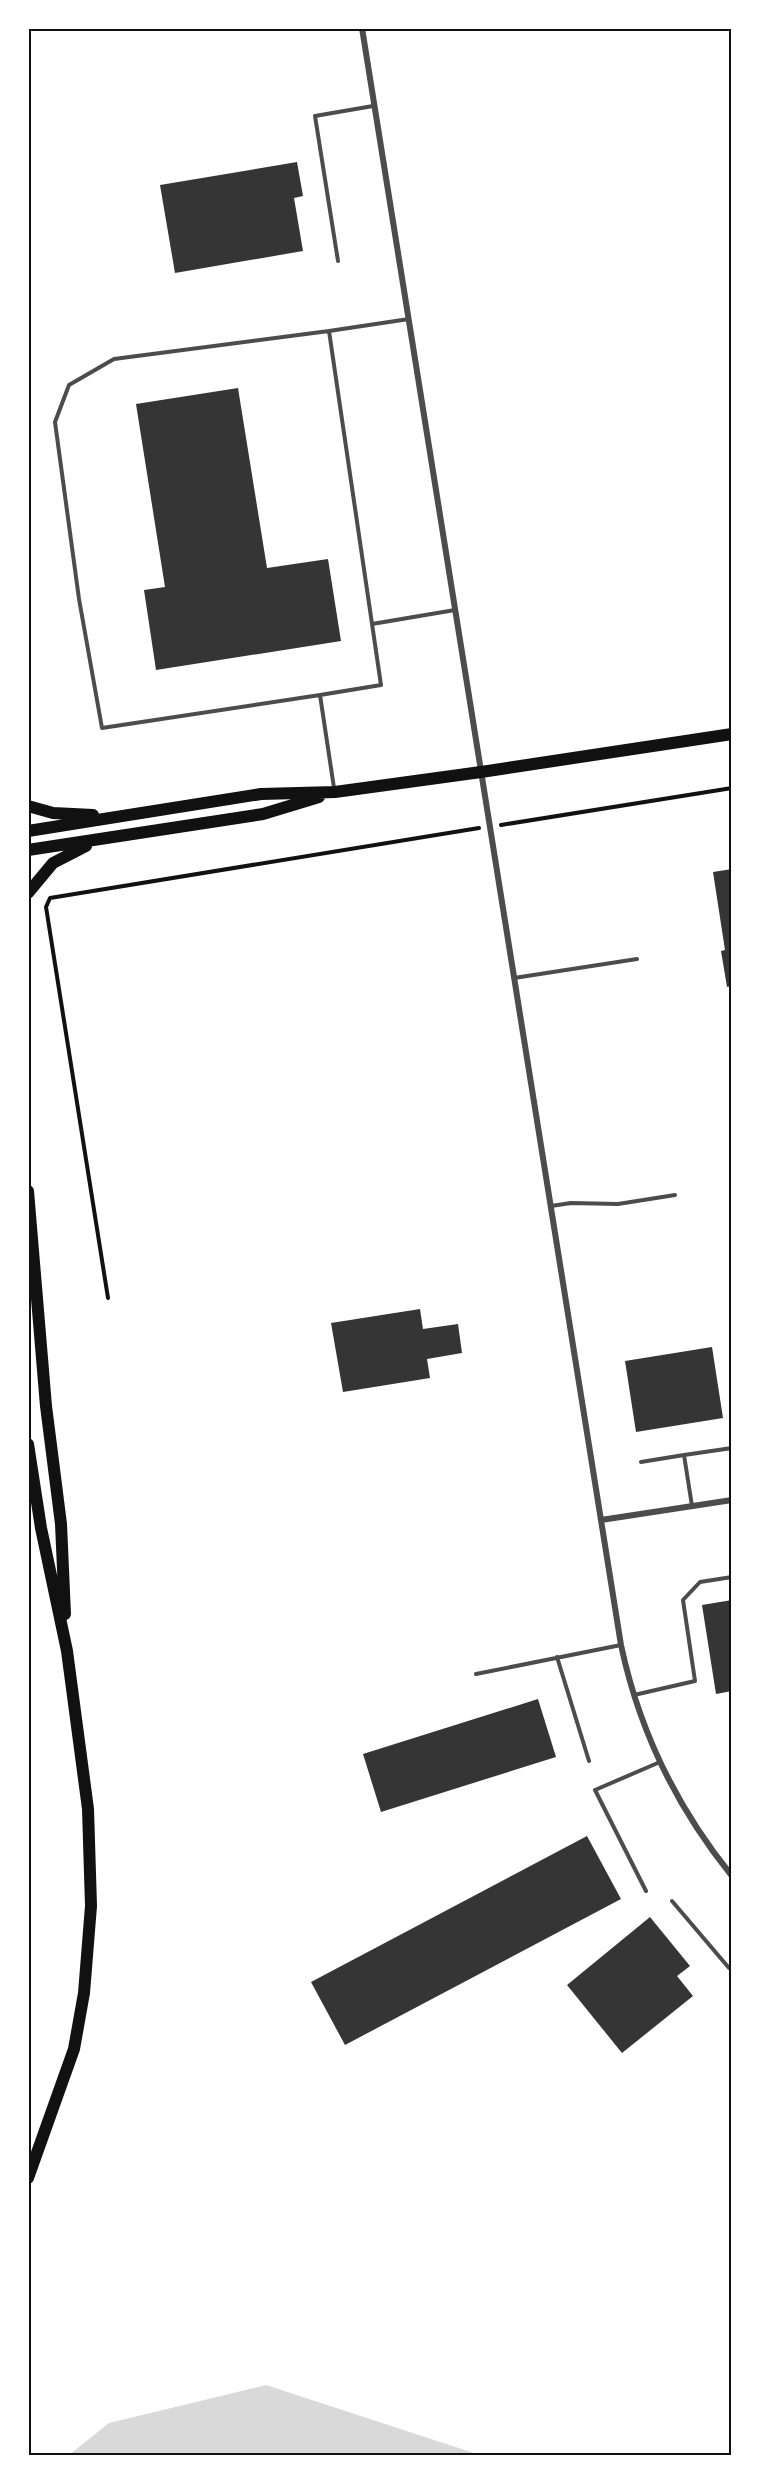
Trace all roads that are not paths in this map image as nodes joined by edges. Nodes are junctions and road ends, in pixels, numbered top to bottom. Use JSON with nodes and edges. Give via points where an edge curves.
{"nodes":[{"id":1,"x":362,"y":28,"type":"edge"},
{"id":2,"x":373,"y":106,"type":"junction"},
{"id":3,"x":338,"y":261,"type":"dead end"},
{"id":4,"x":409,"y":319,"type":"junction"},
{"id":5,"x":329,"y":332,"type":"junction"},
{"id":6,"x":455,"y":610,"type":"junction"},
{"id":7,"x":372,"y":624,"type":"junction"},
{"id":8,"x":320,"y":695,"type":"junction"},
{"id":9,"x":732,"y":734,"type":"edge"},
{"id":10,"x":481,"y":772,"type":"junction"},
{"id":11,"x":334,"y":792,"type":"junction"},
{"id":12,"x":28,"y":806,"type":"edge"},
{"id":13,"x":124,"y":816,"type":"junction"},
{"id":14,"x":28,"y":831,"type":"edge"},
{"id":15,"x":103,"y":839,"type":"junction"},
{"id":16,"x":28,"y":850,"type":"edge"},
{"id":17,"x":28,"y":893,"type":"edge"},
{"id":18,"x":637,"y":959,"type":"dead end"},
{"id":19,"x":514,"y":978,"type":"junction"},
{"id":20,"x":28,"y":1191,"type":"edge"},
{"id":21,"x":675,"y":1195,"type":"dead end"},
{"id":22,"x":550,"y":1206,"type":"junction"},
{"id":23,"x":28,"y":1444,"type":"edge"},
{"id":24,"x":732,"y":1448,"type":"edge"},
{"id":25,"x":684,"y":1455,"type":"junction"},
{"id":26,"x":641,"y":1462,"type":"dead end"},
{"id":27,"x":732,"y":1500,"type":"edge"},
{"id":28,"x":692,"y":1506,"type":"junction"},
{"id":29,"x":601,"y":1520,"type":"junction"},
{"id":30,"x":732,"y":1577,"type":"edge"},
{"id":31,"x":621,"y":1644,"type":"junction"},
{"id":32,"x":67,"y":1651,"type":"junction"},
{"id":33,"x":557,"y":1658,"type":"junction"},
{"id":34,"x":476,"y":1674,"type":"dead end"},
{"id":35,"x":633,"y":1695,"type":"junction"},
{"id":36,"x":589,"y":1761,"type":"dead end"},
{"id":37,"x":660,"y":1762,"type":"junction"},
{"id":38,"x":729,"y":1868,"type":"edge"},
{"id":39,"x":732,"y":1876,"type":"edge"},
{"id":40,"x":646,"y":1891,"type":"dead end"},
{"id":41,"x":672,"y":1901,"type":"dead end"},
{"id":42,"x":731,"y":1968,"type":"edge"},
{"id":43,"x":28,"y":2178,"type":"edge"}],
"edges":[{"from":1,"to":2,"type":"street"},
{"from":2,"to":3,"type":"lane","via":[[315,116]]},
{"from":2,"to":4,"type":"street"},
{"from":4,"to":5,"type":"lane"},
{"from":4,"to":6,"type":"street"},
{"from":5,"to":7,"type":"lane"},
{"from":5,"to":8,"type":"lane","via":[[114,359],[69,385],[55,422],[79,599],[102,728]]},
{"from":6,"to":7,"type":"lane"},
{"from":6,"to":10,"type":"street"},
{"from":7,"to":8,"type":"lane","via":[[381,685]]},
{"from":8,"to":11,"type":"lane"},
{"from":9,"to":10,"type":"main road"},
{"from":10,"to":11,"type":"main road"},
{"from":10,"to":19,"type":"street"},
{"from":11,"to":13,"type":"main road","via":[[261,794]]},
{"from":11,"to":15,"type":"main road","via":[[264,814]]},
{"from":12,"to":13,"type":"main road","via":[[53,813]]},
{"from":13,"to":14,"type":"main road"},
{"from":15,"to":16,"type":"main road"},
{"from":15,"to":17,"type":"main road","via":[[53,863]]},
{"from":18,"to":19,"type":"lane"},
{"from":19,"to":22,"type":"street"},
{"from":20,"to":32,"type":"main road","via":[[46,1406],[61,1524]]},
{"from":21,"to":22,"type":"lane","via":[[618,1204]]},
{"from":22,"to":29,"type":"street"},
{"from":23,"to":32,"type":"main road"},
{"from":24,"to":25,"type":"lane"},
{"from":25,"to":26,"type":"lane"},
{"from":25,"to":28,"type":"lane"},
{"from":27,"to":28,"type":"street"},
{"from":28,"to":29,"type":"street"},
{"from":29,"to":31,"type":"street"},
{"from":30,"to":35,"type":"lane","via":[[700,1582],[683,1599],[695,1681]]},
{"from":31,"to":33,"type":"lane"},
{"from":31,"to":35,"type":"street"},
{"from":32,"to":43,"type":"main road","via":[[88,1809],[92,1905],[74,2049]]},
{"from":33,"to":34,"type":"lane"},
{"from":33,"to":36,"type":"lane"},
{"from":35,"to":37,"type":"street"},
{"from":37,"to":38,"type":"street","via":[[689,1818],[720,1862]]},
{"from":37,"to":40,"type":"lane","via":[[595,1790]]},
{"from":38,"to":39,"type":"street"},
{"from":41,"to":42,"type":"lane"}]}
